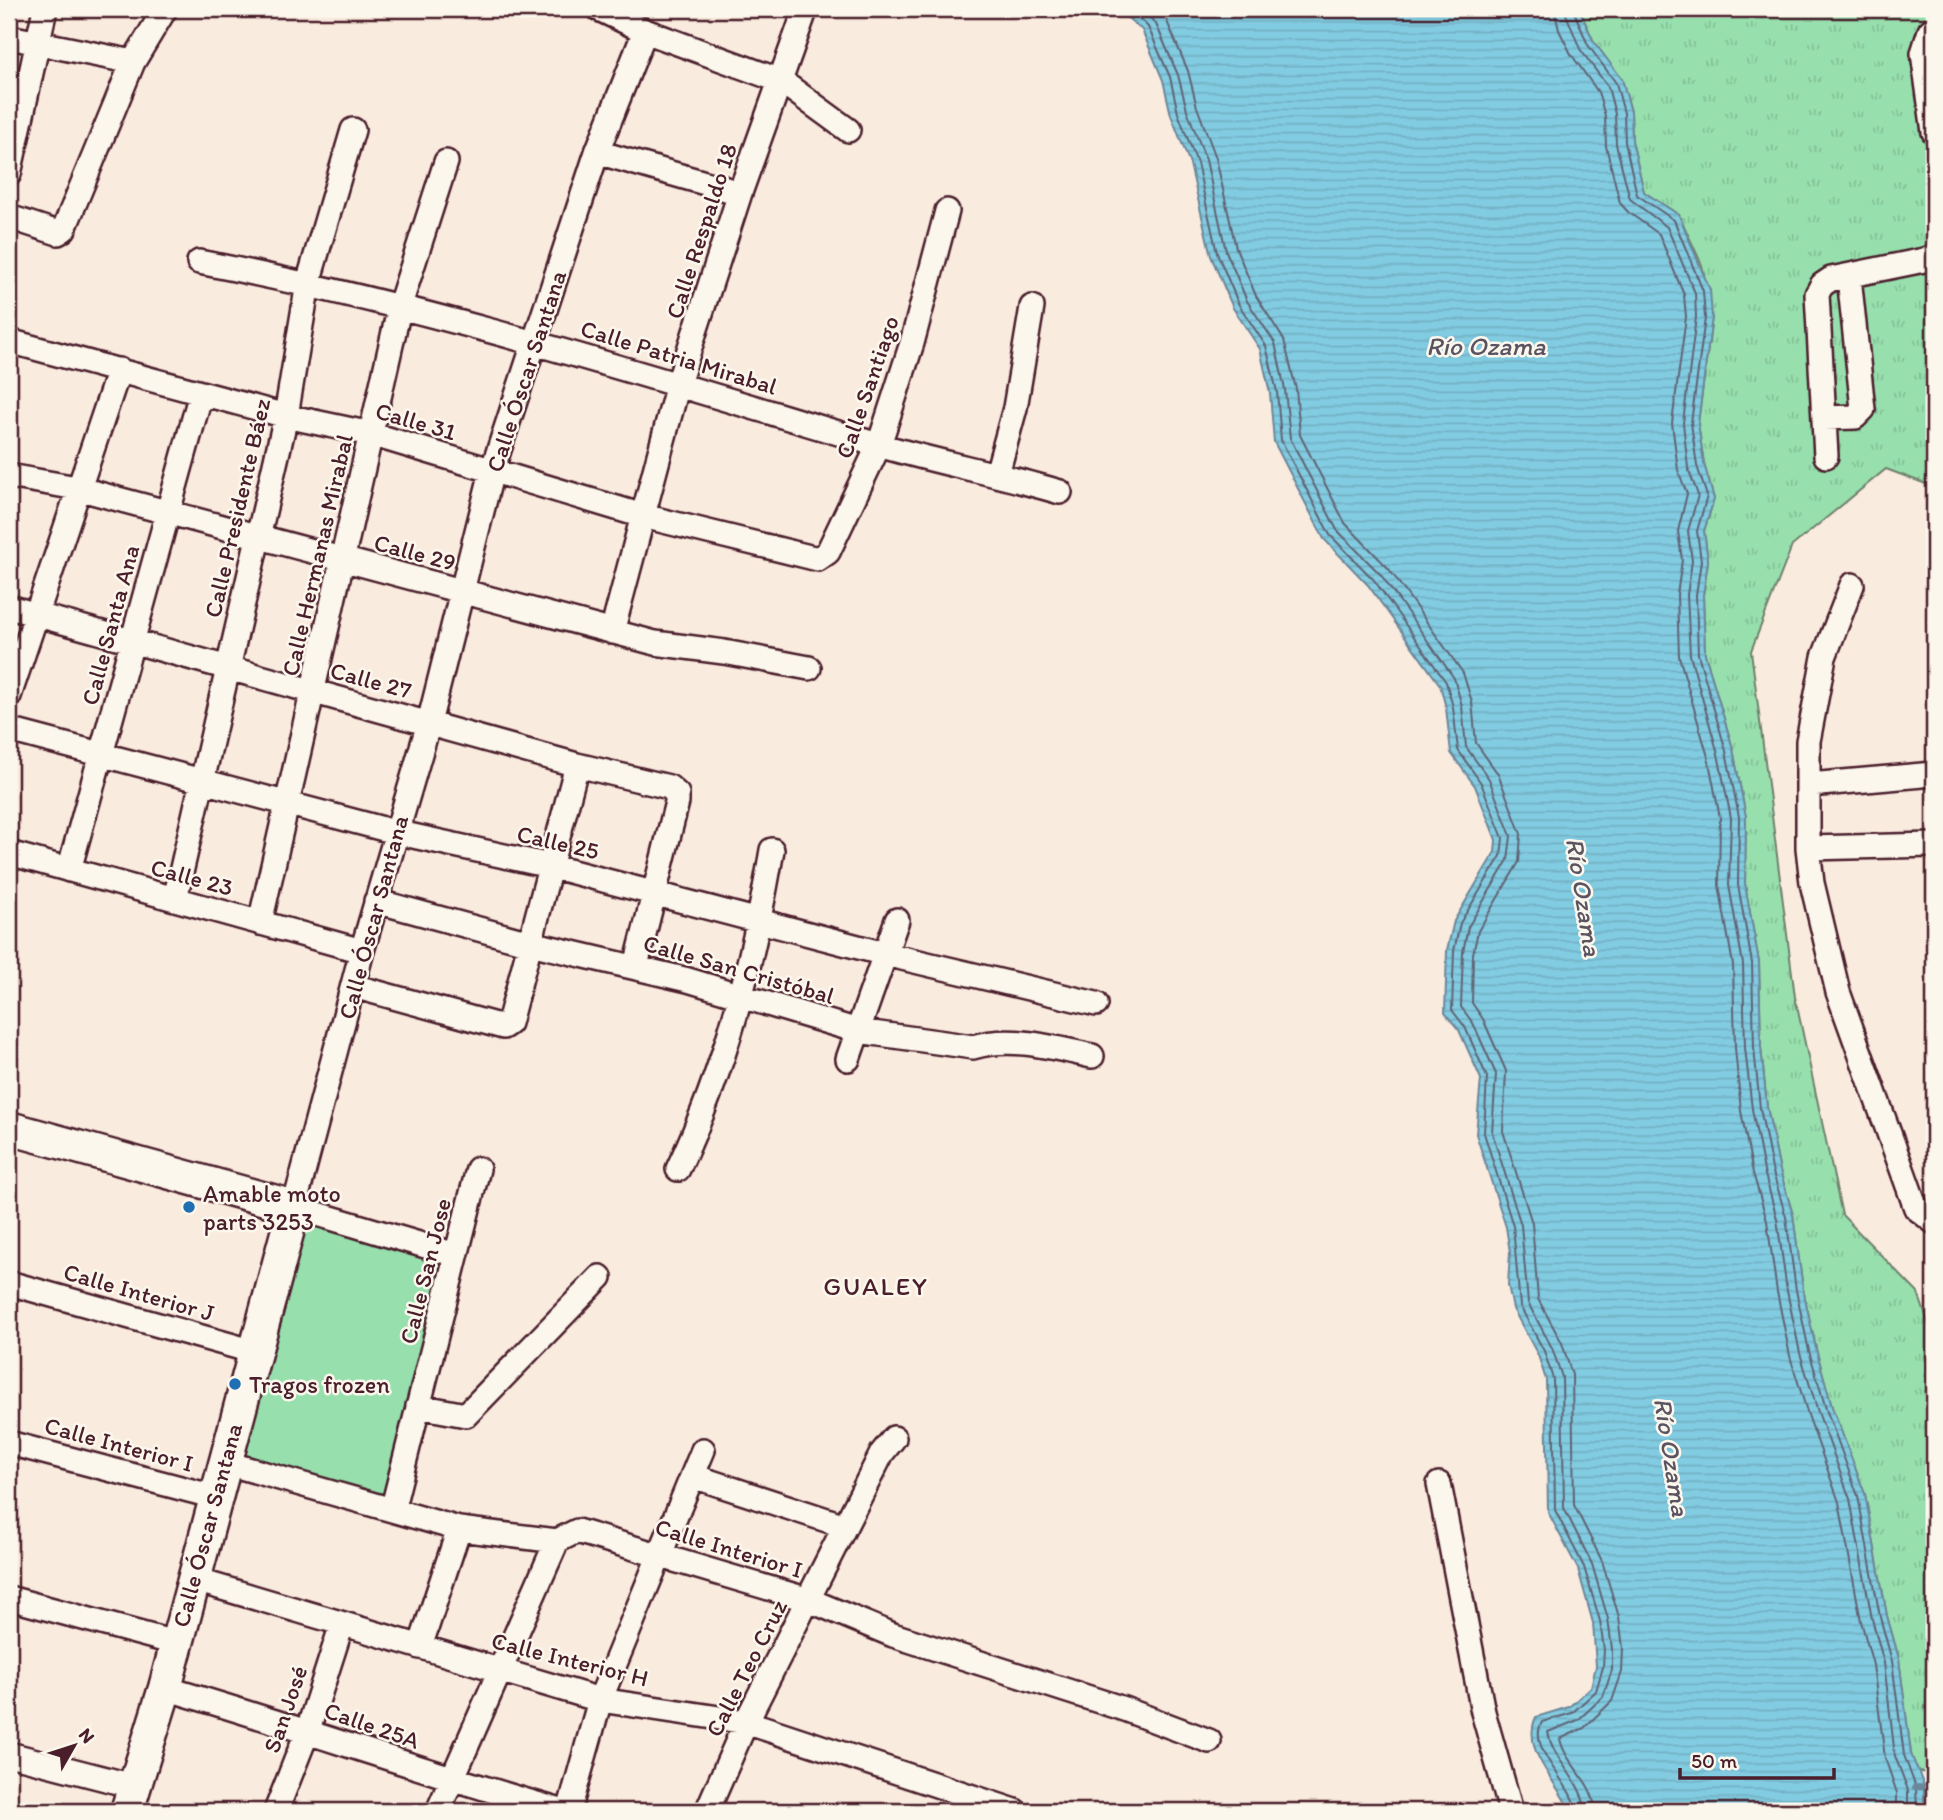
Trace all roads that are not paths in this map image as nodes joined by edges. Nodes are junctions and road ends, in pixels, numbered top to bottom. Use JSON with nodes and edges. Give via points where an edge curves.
{"nodes":[{"id":1,"x":45,"y":9,"type":"edge"},
{"id":2,"x":165,"y":9,"type":"edge"},
{"id":3,"x":599,"y":9,"type":"edge"},
{"id":4,"x":805,"y":11,"type":"dead end"},
{"id":5,"x":1934,"y":28,"type":"edge"},
{"id":6,"x":645,"y":32,"type":"junction"},
{"id":7,"x":9,"y":37,"type":"edge"},
{"id":8,"x":36,"y":44,"type":"junction"},
{"id":9,"x":133,"y":62,"type":"junction"},
{"id":10,"x":781,"y":81,"type":"junction"},
{"id":11,"x":354,"y":130,"type":"dead end"},
{"id":12,"x":848,"y":130,"type":"dead end"},
{"id":13,"x":1934,"y":132,"type":"edge"},
{"id":14,"x":597,"y":152,"type":"junction"},
{"id":15,"x":446,"y":162,"type":"dead end"},
{"id":16,"x":9,"y":174,"type":"edge"},
{"id":17,"x":740,"y":193,"type":"junction"},
{"id":18,"x":947,"y":211,"type":"dead end"},
{"id":19,"x":9,"y":216,"type":"edge"},
{"id":20,"x":1934,"y":258,"type":"edge"},
{"id":21,"x":199,"y":262,"type":"dead end"},
{"id":22,"x":1849,"y":277,"type":"junction"},
{"id":23,"x":308,"y":283,"type":"junction"},
{"id":24,"x":400,"y":305,"type":"junction"},
{"id":25,"x":1032,"y":307,"type":"dead end"},
{"id":26,"x":9,"y":341,"type":"edge"},
{"id":27,"x":536,"y":342,"type":"junction"},
{"id":28,"x":119,"y":370,"type":"junction"},
{"id":29,"x":678,"y":384,"type":"junction"},
{"id":30,"x":201,"y":393,"type":"junction"},
{"id":31,"x":286,"y":416,"type":"junction"},
{"id":32,"x":1824,"y":418,"type":"junction"},
{"id":33,"x":371,"y":434,"type":"junction"},
{"id":34,"x":879,"y":445,"type":"junction"},
{"id":35,"x":1826,"y":456,"type":"dead end"},
{"id":36,"x":492,"y":471,"type":"junction"},
{"id":37,"x":997,"y":474,"type":"junction"},
{"id":38,"x":9,"y":476,"type":"edge"},
{"id":39,"x":77,"y":488,"type":"junction"},
{"id":40,"x":1060,"y":492,"type":"dead end"},
{"id":41,"x":168,"y":513,"type":"junction"},
{"id":42,"x":643,"y":516,"type":"junction"},
{"id":43,"x":258,"y":538,"type":"junction"},
{"id":44,"x":808,"y":557,"type":"joint"},
{"id":45,"x":342,"y":560,"type":"junction"},
{"id":46,"x":1852,"y":585,"type":"dead end"},
{"id":47,"x":460,"y":591,"type":"junction"},
{"id":48,"x":9,"y":607,"type":"edge"},
{"id":49,"x":36,"y":615,"type":"junction"},
{"id":50,"x":612,"y":632,"type":"junction"},
{"id":51,"x":133,"y":642,"type":"junction"},
{"id":52,"x":809,"y":668,"type":"dead end"},
{"id":53,"x":228,"y":669,"type":"junction"},
{"id":54,"x":313,"y":691,"type":"junction"},
{"id":55,"x":9,"y":696,"type":"edge"},
{"id":56,"x":429,"y":723,"type":"junction"},
{"id":57,"x":9,"y":730,"type":"edge"},
{"id":58,"x":103,"y":755,"type":"junction"},
{"id":59,"x":577,"y":765,"type":"junction"},
{"id":60,"x":1934,"y":774,"type":"edge"},
{"id":61,"x":202,"y":782,"type":"junction"},
{"id":62,"x":1809,"y":785,"type":"junction"},
{"id":63,"x":287,"y":803,"type":"junction"},
{"id":64,"x":395,"y":832,"type":"junction"},
{"id":65,"x":1934,"y":845,"type":"edge"},
{"id":66,"x":1808,"y":848,"type":"junction"},
{"id":67,"x":772,"y":850,"type":"dead end"},
{"id":68,"x":9,"y":853,"type":"edge"},
{"id":69,"x":550,"y":866,"type":"junction"},
{"id":70,"x":69,"y":870,"type":"junction"},
{"id":71,"x":654,"y":893,"type":"junction"},
{"id":72,"x":175,"y":899,"type":"junction"},
{"id":73,"x":376,"y":901,"type":"junction"},
{"id":74,"x":897,"y":920,"type":"dead end"},
{"id":75,"x":759,"y":922,"type":"junction"},
{"id":76,"x":260,"y":923,"type":"junction"},
{"id":77,"x":530,"y":943,"type":"junction"},
{"id":78,"x":362,"y":951,"type":"junction"},
{"id":79,"x":885,"y":954,"type":"junction"},
{"id":80,"x":636,"y":966,"type":"junction"},
{"id":81,"x":353,"y":985,"type":"junction"},
{"id":82,"x":743,"y":995,"type":"junction"},
{"id":83,"x":1096,"y":1004,"type":"dead end"},
{"id":84,"x":858,"y":1031,"type":"junction"},
{"id":85,"x":1092,"y":1056,"type":"dead end"},
{"id":86,"x":848,"y":1059,"type":"dead end"},
{"id":87,"x":9,"y":1128,"type":"edge"},
{"id":88,"x":478,"y":1169,"type":"dead end"},
{"id":89,"x":678,"y":1169,"type":"dead end"},
{"id":90,"x":294,"y":1207,"type":"junction"},
{"id":91,"x":1934,"y":1222,"type":"edge"},
{"id":92,"x":456,"y":1255,"type":"junction"},
{"id":93,"x":600,"y":1277,"type":"dead end"},
{"id":94,"x":9,"y":1283,"type":"edge"},
{"id":95,"x":254,"y":1352,"type":"junction"},
{"id":96,"x":418,"y":1406,"type":"junction"},
{"id":97,"x":894,"y":1438,"type":"dead end"},
{"id":98,"x":9,"y":1443,"type":"edge"},
{"id":99,"x":704,"y":1450,"type":"dead end"},
{"id":100,"x":223,"y":1462,"type":"junction"},
{"id":101,"x":693,"y":1476,"type":"junction"},
{"id":102,"x":1438,"y":1484,"type":"dead end"},
{"id":103,"x":215,"y":1497,"type":"junction"},
{"id":104,"x":393,"y":1507,"type":"junction"},
{"id":105,"x":845,"y":1526,"type":"junction"},
{"id":106,"x":459,"y":1528,"type":"junction"},
{"id":107,"x":557,"y":1541,"type":"junction"},
{"id":108,"x":659,"y":1553,"type":"junction"},
{"id":109,"x":192,"y":1579,"type":"junction"},
{"id":110,"x":9,"y":1598,"type":"edge"},
{"id":111,"x":809,"y":1601,"type":"junction"},
{"id":112,"x":342,"y":1624,"type":"junction"},
{"id":113,"x":176,"y":1643,"type":"junction"},
{"id":114,"x":420,"y":1647,"type":"junction"},
{"id":115,"x":500,"y":1670,"type":"junction"},
{"id":116,"x":165,"y":1688,"type":"junction"},
{"id":117,"x":600,"y":1700,"type":"junction"},
{"id":118,"x":746,"y":1722,"type":"junction"},
{"id":119,"x":308,"y":1730,"type":"junction"},
{"id":120,"x":1209,"y":1741,"type":"dead end"},
{"id":121,"x":9,"y":1754,"type":"edge"},
{"id":122,"x":453,"y":1781,"type":"junction"},
{"id":123,"x":135,"y":1803,"type":"edge"},
{"id":124,"x":276,"y":1811,"type":"edge"},
{"id":125,"x":438,"y":1811,"type":"edge"},
{"id":126,"x":561,"y":1811,"type":"edge"},
{"id":127,"x":569,"y":1811,"type":"edge"},
{"id":128,"x":707,"y":1811,"type":"edge"},
{"id":129,"x":1014,"y":1811,"type":"edge"},
{"id":130,"x":1511,"y":1811,"type":"edge"}],
"edges":[{"from":1,"to":8,"type":"street"},
{"from":2,"to":9,"type":"street"},
{"from":3,"to":6,"type":"street"},
{"from":4,"to":10,"type":"street","name":"Calle Respaldo 18"},
{"from":5,"to":13,"type":"street","via":[[1923,53]]},
{"from":6,"to":10,"type":"street"},
{"from":6,"to":14,"type":"street","name":"Calle Óscar Santana"},
{"from":7,"to":8,"type":"street"},
{"from":8,"to":9,"type":"street"},
{"from":8,"to":16,"type":"street"},
{"from":9,"to":19,"type":"street","via":[[64,229],[58,233]]},
{"from":10,"to":12,"type":"street"},
{"from":10,"to":17,"type":"street","name":"Calle Respaldo 18"},
{"from":11,"to":23,"type":"street","name":"Calle Presidente Báez"},
{"from":14,"to":17,"type":"street"},
{"from":14,"to":27,"type":"street","name":"Calle Óscar Santana"},
{"from":15,"to":24,"type":"street","name":"Calle Hermanas Mirabal"},
{"from":17,"to":29,"type":"street","name":"Calle Respaldo 18"},
{"from":18,"to":34,"type":"street","name":"Calle Santiago"},
{"from":20,"to":22,"type":"street"},
{"from":21,"to":23,"type":"street","name":"Calle Patria Mirabal"},
{"from":22,"to":32,"type":"street","via":[[1831,279],[1817,294]]},
{"from":22,"to":32,"type":"street","via":[[1863,409],[1855,416]]},
{"from":23,"to":24,"type":"street","name":"Calle Patria Mirabal"},
{"from":23,"to":31,"type":"street","name":"Calle Presidente Báez"},
{"from":24,"to":27,"type":"street","name":"Calle Patria Mirabal"},
{"from":24,"to":33,"type":"street","name":"Calle Hermanas Mirabal"},
{"from":25,"to":37,"type":"street","via":[[1015,408]]},
{"from":26,"to":28,"type":"street","name":"Calle 31"},
{"from":27,"to":29,"type":"street","name":"Calle Patria Mirabal"},
{"from":27,"to":36,"type":"street","name":"Calle Óscar Santana"},
{"from":28,"to":30,"type":"street","name":"Calle 31"},
{"from":28,"to":39,"type":"street"},
{"from":29,"to":34,"type":"street","name":"Calle Patria Mirabal"},
{"from":29,"to":42,"type":"street","name":"Calle Respaldo 18"},
{"from":30,"to":31,"type":"street","name":"Calle 31"},
{"from":30,"to":41,"type":"street","name":"Calle Santa Ana"},
{"from":31,"to":33,"type":"street","name":"Calle 31"},
{"from":31,"to":43,"type":"street","name":"Calle Presidente Báez"},
{"from":32,"to":35,"type":"street"},
{"from":33,"to":36,"type":"street","name":"Calle 31"},
{"from":33,"to":45,"type":"street","name":"Calle Hermanas Mirabal"},
{"from":34,"to":37,"type":"street","name":"Calle Patria Mirabal"},
{"from":34,"to":44,"type":"street","name":"Calle Santiago","via":[[828,552],[818,559]]},
{"from":36,"to":42,"type":"street","name":"Calle 31"},
{"from":36,"to":47,"type":"street","name":"Calle Óscar Santana"},
{"from":37,"to":40,"type":"street","name":"Calle Patria Mirabal"},
{"from":38,"to":39,"type":"street","name":"Calle 29"},
{"from":39,"to":41,"type":"street","name":"Calle 29"},
{"from":39,"to":49,"type":"street"},
{"from":41,"to":43,"type":"street","name":"Calle 29"},
{"from":41,"to":51,"type":"street","name":"Calle Santa Ana"},
{"from":42,"to":44,"type":"street","name":"Calle 31"},
{"from":42,"to":50,"type":"street","name":"Calle Respaldo 18"},
{"from":43,"to":45,"type":"street","name":"Calle 29"},
{"from":43,"to":53,"type":"street","name":"Calle Presidente Báez"},
{"from":45,"to":47,"type":"street","name":"Calle 29"},
{"from":45,"to":54,"type":"street","name":"Calle Hermanas Mirabal"},
{"from":46,"to":62,"type":"street","via":[[1824,657],[1808,741]]},
{"from":47,"to":50,"type":"street","name":"Calle 29"},
{"from":47,"to":56,"type":"street","name":"Calle Óscar Santana"},
{"from":48,"to":49,"type":"street","name":"Calle 27"},
{"from":49,"to":51,"type":"street","name":"Calle 27"},
{"from":49,"to":55,"type":"street"},
{"from":50,"to":52,"type":"street","name":"Calle 29"},
{"from":51,"to":53,"type":"street","name":"Calle 27"},
{"from":51,"to":58,"type":"street","name":"Calle Santa Ana"},
{"from":53,"to":54,"type":"street","name":"Calle 27"},
{"from":53,"to":61,"type":"street","name":"Calle Presidente Báez"},
{"from":54,"to":56,"type":"street","name":"Calle 27"},
{"from":54,"to":63,"type":"street","name":"Calle Hermanas Mirabal"},
{"from":56,"to":59,"type":"street","name":"Calle 27"},
{"from":56,"to":64,"type":"street","name":"Calle Óscar Santana"},
{"from":57,"to":58,"type":"street","name":"Calle 25"},
{"from":58,"to":61,"type":"street","name":"Calle 25"},
{"from":58,"to":70,"type":"street","name":"Calle Santa Ana"},
{"from":59,"to":69,"type":"street"},
{"from":59,"to":71,"type":"street","name":"Calle 27","via":[[669,787],[677,794]]},
{"from":60,"to":62,"type":"street"},
{"from":61,"to":63,"type":"street","name":"Calle 25"},
{"from":61,"to":72,"type":"street","name":"Calle Presidente Báez"},
{"from":62,"to":66,"type":"street"},
{"from":63,"to":64,"type":"street","name":"Calle 25"},
{"from":63,"to":76,"type":"street","name":"Calle Hermanas Mirabal"},
{"from":64,"to":69,"type":"street","name":"Calle 25"},
{"from":64,"to":73,"type":"street","name":"Calle Óscar Santana"},
{"from":65,"to":66,"type":"street"},
{"from":66,"to":91,"type":"street","via":[[1838,992],[1916,1208]]},
{"from":67,"to":75,"type":"street"},
{"from":68,"to":70,"type":"street","name":"Calle 23"},
{"from":69,"to":71,"type":"street","name":"Calle 25"},
{"from":69,"to":77,"type":"street"},
{"from":70,"to":72,"type":"street","name":"Calle 23"},
{"from":71,"to":75,"type":"street","name":"Calle 25"},
{"from":71,"to":80,"type":"street"},
{"from":72,"to":76,"type":"street","name":"Calle 23"},
{"from":73,"to":77,"type":"street","name":"Calle San Cristóbal"},
{"from":73,"to":78,"type":"street","name":"Calle Óscar Santana"},
{"from":74,"to":79,"type":"street"},
{"from":75,"to":79,"type":"street","name":"Calle 25"},
{"from":75,"to":82,"type":"street"},
{"from":76,"to":78,"type":"street","name":"Calle 23"},
{"from":77,"to":80,"type":"street","name":"Calle San Cristóbal"},
{"from":77,"to":81,"type":"street","via":[[509,1023],[503,1027]]},
{"from":78,"to":81,"type":"street","name":"Calle Óscar Santana"},
{"from":79,"to":83,"type":"street","name":"Calle 25"},
{"from":79,"to":84,"type":"street"},
{"from":80,"to":82,"type":"street","name":"Calle San Cristóbal"},
{"from":81,"to":90,"type":"street","name":"Calle Óscar Santana"},
{"from":82,"to":84,"type":"street","name":"Calle San Cristóbal"},
{"from":82,"to":89,"type":"street","via":[[701,1118]]},
{"from":84,"to":85,"type":"street","name":"Calle San Cristóbal","via":[[973,1046],[1039,1045]]},
{"from":84,"to":86,"type":"street"},
{"from":87,"to":90,"type":"street"},
{"from":88,"to":92,"type":"street","name":"Calle San Jose"},
{"from":90,"to":92,"type":"street"},
{"from":90,"to":95,"type":"street","name":"Calle Óscar Santana"},
{"from":92,"to":96,"type":"street","name":"Calle San Jose"},
{"from":93,"to":96,"type":"street","via":[[466,1415]]},
{"from":94,"to":95,"type":"street","name":"Calle Interior J"},
{"from":95,"to":100,"type":"street","name":"Calle Óscar Santana"},
{"from":96,"to":104,"type":"street","name":"Calle San Jose"},
{"from":97,"to":105,"type":"street","name":"Calle Teo Cruz"},
{"from":98,"to":103,"type":"street","name":"Calle Interior I"},
{"from":99,"to":101,"type":"street"},
{"from":100,"to":103,"type":"street","name":"Calle Óscar Santana"},
{"from":100,"to":104,"type":"street","name":"Calle Interior I"},
{"from":101,"to":105,"type":"street"},
{"from":101,"to":108,"type":"street"},
{"from":102,"to":130,"type":"street","via":[[1483,1712]]},
{"from":103,"to":109,"type":"street","name":"Calle Óscar Santana"},
{"from":104,"to":106,"type":"street","name":"Calle Interior I"},
{"from":105,"to":111,"type":"street","name":"Calle Teo Cruz"},
{"from":106,"to":107,"type":"street","name":"Calle Interior I"},
{"from":106,"to":114,"type":"street"},
{"from":107,"to":108,"type":"street","name":"Calle Interior I","via":[[577,1531]]},
{"from":107,"to":115,"type":"street"},
{"from":108,"to":111,"type":"street","name":"Calle Interior I"},
{"from":108,"to":117,"type":"street"},
{"from":109,"to":112,"type":"street","name":"Calle Interior H"},
{"from":109,"to":113,"type":"street","name":"Calle Óscar Santana"},
{"from":110,"to":113,"type":"street"},
{"from":111,"to":118,"type":"street","name":"Calle Teo Cruz"},
{"from":111,"to":120,"type":"street","name":"Calle Interior I","via":[[893,1635]]},
{"from":112,"to":114,"type":"street","name":"Calle Interior H"},
{"from":112,"to":119,"type":"street","name":"San José"},
{"from":113,"to":116,"type":"street","name":"Calle Óscar Santana"},
{"from":114,"to":115,"type":"street","name":"Calle Interior H"},
{"from":115,"to":117,"type":"street","name":"Calle Interior H"},
{"from":115,"to":122,"type":"street"},
{"from":116,"to":119,"type":"street","name":"Calle 25A"},
{"from":116,"to":123,"type":"street","name":"Calle Óscar Santana"},
{"from":117,"to":118,"type":"street","name":"Calle Interior H"},
{"from":117,"to":127,"type":"street"},
{"from":118,"to":128,"type":"street","name":"Calle Teo Cruz"},
{"from":118,"to":129,"type":"street","name":"Calle Interior H"},
{"from":119,"to":122,"type":"street","name":"Calle 25A"},
{"from":119,"to":124,"type":"street","name":"San José"},
{"from":121,"to":123,"type":"street"},
{"from":122,"to":125,"type":"street"},
{"from":122,"to":126,"type":"street","name":"Calle 25A"}]}
